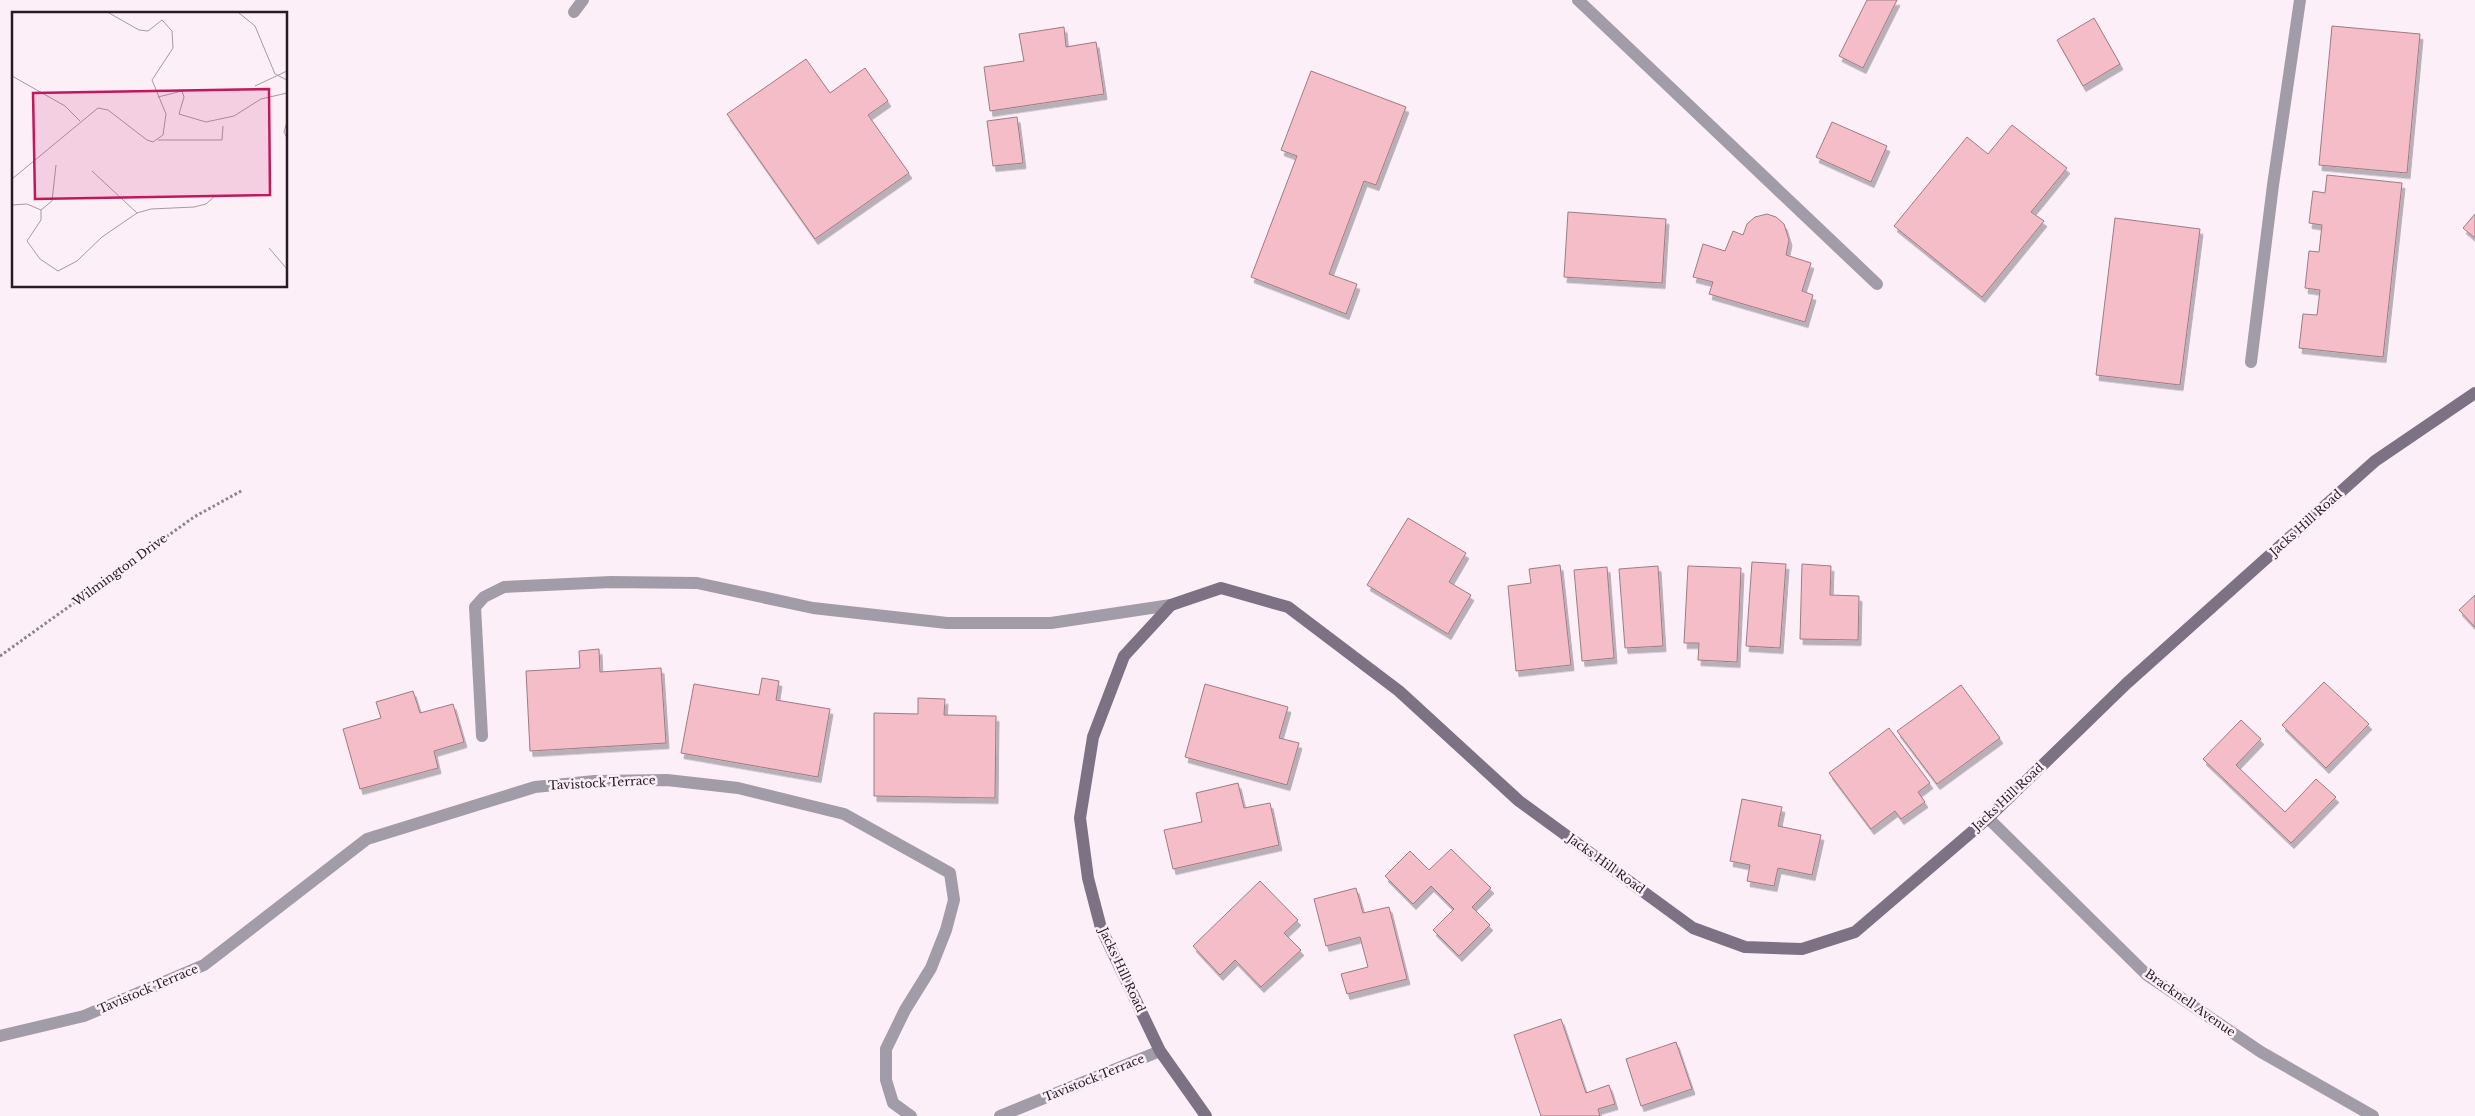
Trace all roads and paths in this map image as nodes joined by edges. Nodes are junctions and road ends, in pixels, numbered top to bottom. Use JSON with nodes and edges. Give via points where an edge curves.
{"nodes":[{"id":1,"x":583,"y":0,"type":"edge"},
{"id":2,"x":1578,"y":0,"type":"edge"},
{"id":3,"x":2300,"y":0,"type":"edge"},
{"id":4,"x":574,"y":12,"type":"dead end"},
{"id":5,"x":1877,"y":284,"type":"dead end"},
{"id":6,"x":2251,"y":362,"type":"dead end"},
{"id":7,"x":2475,"y":393,"type":"edge"},
{"id":8,"x":243,"y":490,"type":"dead end"},
{"id":9,"x":1171,"y":605,"type":"junction"},
{"id":10,"x":0,"y":656,"type":"edge"},
{"id":11,"x":482,"y":736,"type":"dead end"},
{"id":12,"x":1988,"y":818,"type":"junction"},
{"id":13,"x":0,"y":1036,"type":"edge"},
{"id":14,"x":1160,"y":1051,"type":"junction"},
{"id":15,"x":912,"y":1116,"type":"edge"},
{"id":16,"x":1000,"y":1116,"type":"edge"},
{"id":17,"x":1206,"y":1116,"type":"edge"},
{"id":18,"x":2373,"y":1116,"type":"edge"}],
"edges":[{"from":1,"to":4,"type":"street"},
{"from":2,"to":5,"type":"street"},
{"from":3,"to":6,"type":"street"},
{"from":7,"to":12,"type":"street","name":"Jacks Hill Road","via":[[2375,461],[2126,684]]},
{"from":8,"to":10,"type":"path","name":"Wilmington Drive","via":[[194,516]]},
{"from":9,"to":11,"type":"street","via":[[1051,622],[946,623],[813,608],[696,583],[611,582],[504,587],[484,597],[475,607]]},
{"from":9,"to":12,"type":"street","name":"Jacks Hill Road","via":[[1221,588],[1288,607],[1399,691],[1519,800],[1693,928],[1745,947],[1802,949],[1855,932]]},
{"from":9,"to":14,"type":"street","name":"Jacks Hill Road","via":[[1124,656],[1093,737],[1080,818],[1088,878],[1101,928]]},
{"from":12,"to":18,"type":"street","name":"Bracknell Avenue","via":[[2147,975],[2261,1052]]},
{"from":13,"to":15,"type":"street","name":"Tavistock Terrace","via":[[84,1016],[204,965],[367,839],[535,786],[667,780],[738,788],[844,814],[950,873],[954,900],[946,930],[931,968],[886,1049],[886,1080],[893,1103]]},
{"from":14,"to":16,"type":"street","name":"Tavistock Terrace"},
{"from":14,"to":17,"type":"street","name":"Jacks Hill Road"}]}
